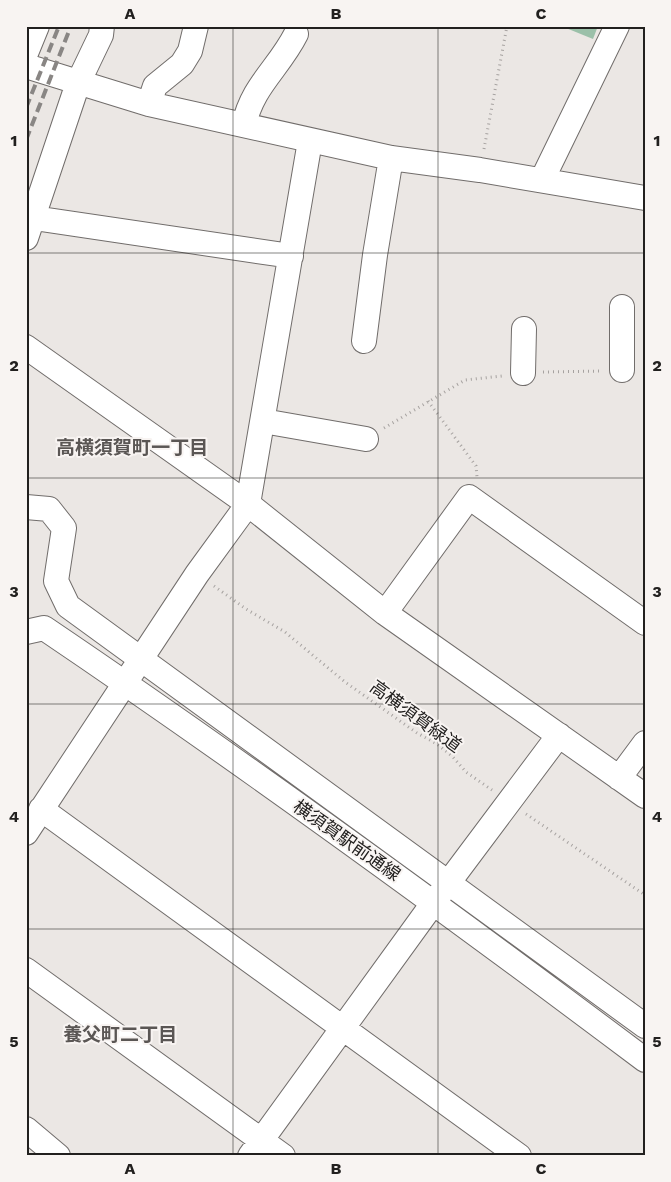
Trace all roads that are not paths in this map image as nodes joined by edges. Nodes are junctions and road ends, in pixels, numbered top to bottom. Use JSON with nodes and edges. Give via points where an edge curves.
{"nodes":[{"id":1,"x":37,"y":26,"type":"edge"},
{"id":2,"x":102,"y":26,"type":"edge"},
{"id":3,"x":196,"y":26,"type":"edge"},
{"id":4,"x":617,"y":26,"type":"edge"},
{"id":5,"x":296,"y":34,"type":"dead end"},
{"id":6,"x":26,"y":53,"type":"edge"},
{"id":7,"x":26,"y":66,"type":"edge"},
{"id":8,"x":78,"y":83,"type":"junction"},
{"id":9,"x":149,"y":104,"type":"junction"},
{"id":10,"x":244,"y":125,"type":"junction"},
{"id":11,"x":310,"y":140,"type":"junction"},
{"id":12,"x":391,"y":158,"type":"junction"},
{"id":13,"x":542,"y":180,"type":"junction"},
{"id":14,"x":645,"y":198,"type":"edge"},
{"id":15,"x":30,"y":228,"type":"edge"},
{"id":16,"x":291,"y":256,"type":"junction"},
{"id":17,"x":622,"y":307,"type":"dead end"},
{"id":18,"x":524,"y":329,"type":"dead end"},
{"id":19,"x":364,"y":341,"type":"dead end"},
{"id":20,"x":26,"y":347,"type":"edge"},
{"id":21,"x":622,"y":370,"type":"road end"},
{"id":22,"x":523,"y":373,"type":"road end"},
{"id":23,"x":263,"y":421,"type":"junction"},
{"id":24,"x":366,"y":439,"type":"road end"},
{"id":25,"x":248,"y":504,"type":"junction"},
{"id":26,"x":26,"y":507,"type":"edge"},
{"id":27,"x":385,"y":613,"type":"junction"},
{"id":28,"x":645,"y":623,"type":"edge"},
{"id":29,"x":35,"y":630,"type":"edge"},
{"id":30,"x":140,"y":658,"type":"junction"},
{"id":31,"x":125,"y":683,"type":"junction"},
{"id":32,"x":559,"y":736,"type":"junction"},
{"id":33,"x":645,"y":743,"type":"edge"},
{"id":34,"x":618,"y":778,"type":"junction"},
{"id":35,"x":645,"y":796,"type":"edge"},
{"id":36,"x":41,"y":809,"type":"junction"},
{"id":37,"x":26,"y":832,"type":"edge"},
{"id":38,"x":450,"y":882,"type":"junction"},
{"id":39,"x":434,"y":902,"type":"junction"},
{"id":40,"x":26,"y":970,"type":"edge"},
{"id":41,"x":645,"y":1026,"type":"edge"},
{"id":42,"x":344,"y":1028,"type":"junction"},
{"id":43,"x":645,"y":1060,"type":"edge"},
{"id":44,"x":26,"y":1130,"type":"edge"},
{"id":45,"x":256,"y":1148,"type":"edge"},
{"id":46,"x":55,"y":1155,"type":"edge"},
{"id":47,"x":283,"y":1156,"type":"edge"},
{"id":48,"x":519,"y":1156,"type":"edge"}],
"edges":[{"from":1,"to":6,"type":"street"},
{"from":2,"to":8,"type":"street","via":[[101,35]]},
{"from":3,"to":9,"type":"street","via":[[190,51],[182,64],[155,86]]},
{"from":4,"to":13,"type":"street"},
{"from":5,"to":10,"type":"street","via":[[253,97]]},
{"from":7,"to":8,"type":"street"},
{"from":8,"to":9,"type":"street"},
{"from":8,"to":15,"type":"street"},
{"from":9,"to":10,"type":"street"},
{"from":10,"to":11,"type":"street"},
{"from":11,"to":12,"type":"street"},
{"from":11,"to":16,"type":"street"},
{"from":12,"to":13,"type":"street"},
{"from":12,"to":19,"type":"street"},
{"from":13,"to":14,"type":"street"},
{"from":15,"to":16,"type":"street"},
{"from":16,"to":23,"type":"street"},
{"from":17,"to":21,"type":"street"},
{"from":18,"to":22,"type":"street"},
{"from":20,"to":25,"type":"street"},
{"from":23,"to":24,"type":"street"},
{"from":23,"to":25,"type":"street"},
{"from":25,"to":27,"type":"street"},
{"from":25,"to":30,"type":"street"},
{"from":26,"to":30,"type":"street","name":"横須賀駅前通線","via":[[48,509],[64,528],[56,581],[68,606]]},
{"from":27,"to":28,"type":"street","via":[[469,497]]},
{"from":27,"to":32,"type":"street"},
{"from":29,"to":31,"type":"street","name":"横須賀駅前通線"},
{"from":30,"to":31,"type":"street"},
{"from":30,"to":38,"type":"street","name":"横須賀駅前通線"},
{"from":31,"to":36,"type":"street"},
{"from":31,"to":39,"type":"street","name":"横須賀駅前通線"},
{"from":32,"to":34,"type":"street"},
{"from":32,"to":38,"type":"street"},
{"from":33,"to":34,"type":"street"},
{"from":34,"to":35,"type":"street"},
{"from":36,"to":37,"type":"street"},
{"from":36,"to":42,"type":"street"},
{"from":38,"to":39,"type":"street"},
{"from":38,"to":41,"type":"street","name":"横須賀駅前通線"},
{"from":39,"to":42,"type":"street"},
{"from":39,"to":43,"type":"street","name":"横須賀駅前通線"},
{"from":40,"to":45,"type":"street"},
{"from":42,"to":45,"type":"street"},
{"from":42,"to":48,"type":"street"},
{"from":44,"to":46,"type":"street"},
{"from":45,"to":47,"type":"street"}]}
